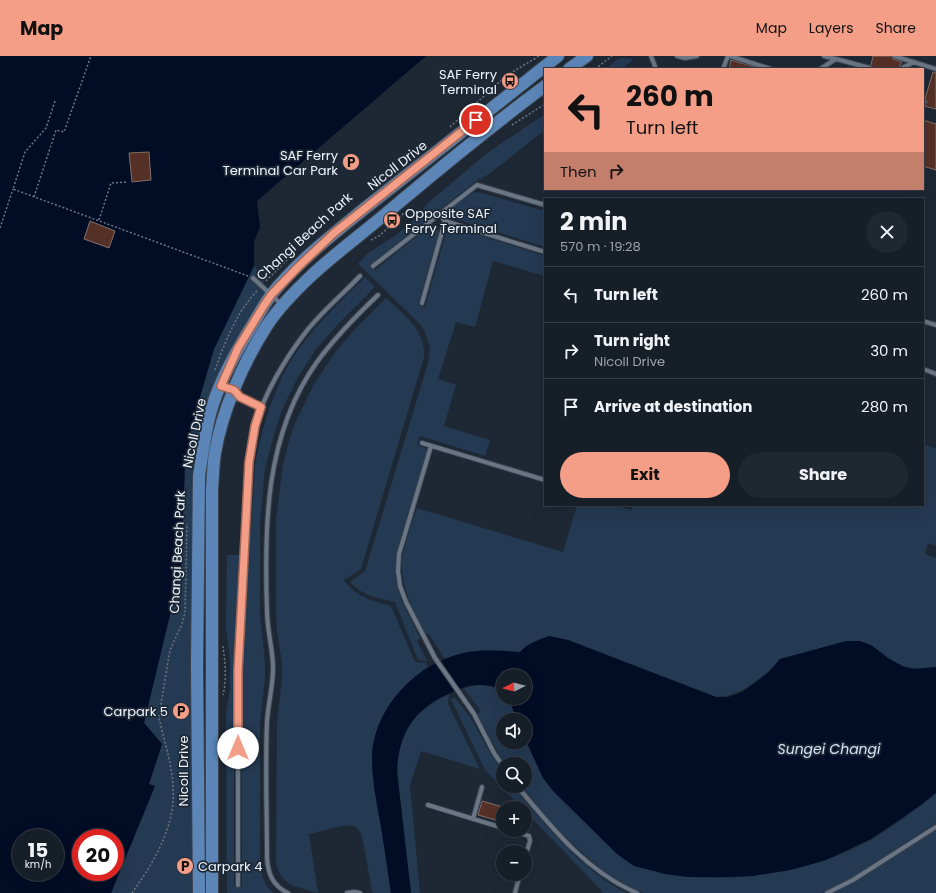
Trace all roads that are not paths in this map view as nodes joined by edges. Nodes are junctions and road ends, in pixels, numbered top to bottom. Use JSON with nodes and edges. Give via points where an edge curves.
{"nodes":[{"id":1,"x":558,"y":56,"type":"edge"},
{"id":2,"x":587,"y":56,"type":"edge"},
{"id":3,"x":651,"y":56,"type":"edge"},
{"id":4,"x":677,"y":56,"type":"edge"},
{"id":5,"x":697,"y":56,"type":"edge"},
{"id":6,"x":729,"y":56,"type":"edge"},
{"id":7,"x":744,"y":56,"type":"edge"},
{"id":8,"x":824,"y":56,"type":"edge"},
{"id":9,"x":894,"y":56,"type":"edge"},
{"id":10,"x":739,"y":59,"type":"junction"},
{"id":11,"x":836,"y":59,"type":"junction"},
{"id":12,"x":914,"y":62,"type":"junction"},
{"id":13,"x":570,"y":68,"type":"edge"},
{"id":14,"x":656,"y":68,"type":"edge"},
{"id":15,"x":723,"y":68,"type":"edge"},
{"id":16,"x":768,"y":68,"type":"edge"},
{"id":17,"x":822,"y":68,"type":"edge"},
{"id":18,"x":870,"y":68,"type":"dead end"},
{"id":19,"x":902,"y":68,"type":"edge"},
{"id":20,"x":936,"y":69,"type":"edge"},
{"id":21,"x":544,"y":87,"type":"edge"},
{"id":22,"x":544,"y":205,"type":"edge"},
{"id":23,"x":440,"y":214,"type":"junction"},
{"id":24,"x":446,"y":221,"type":"junction"},
{"id":25,"x":544,"y":252,"type":"edge"},
{"id":26,"x":373,"y":266,"type":"dead end"},
{"id":27,"x":360,"y":276,"type":"dead end"},
{"id":28,"x":253,"y":278,"type":"road end"},
{"id":29,"x":271,"y":295,"type":"junction"},
{"id":30,"x":378,"y":295,"type":"dead end"},
{"id":31,"x":422,"y":303,"type":"dead end"},
{"id":32,"x":283,"y":306,"type":"junction"},
{"id":33,"x":924,"y":321,"type":"edge"},
{"id":34,"x":936,"y":325,"type":"edge"},
{"id":35,"x":924,"y":369,"type":"edge"},
{"id":36,"x":936,"y":374,"type":"edge"},
{"id":37,"x":221,"y":386,"type":"junction"},
{"id":38,"x":234,"y":390,"type":"junction"},
{"id":39,"x":261,"y":407,"type":"junction"},
{"id":40,"x":422,"y":443,"type":"dead end"},
{"id":41,"x":432,"y":446,"type":"junction"},
{"id":42,"x":544,"y":480,"type":"edge"},
{"id":43,"x":212,"y":630,"type":"junction"},
{"id":44,"x":197,"y":632,"type":"junction"},
{"id":45,"x":197,"y":754,"type":"junction"},
{"id":46,"x":211,"y":755,"type":"junction"},
{"id":47,"x":497,"y":757,"type":"edge"},
{"id":48,"x":482,"y":787,"type":"dead end"},
{"id":49,"x":523,"y":793,"type":"edge"},
{"id":50,"x":428,"y":805,"type":"dead end"},
{"id":51,"x":473,"y":819,"type":"junction"},
{"id":52,"x":496,"y":826,"type":"edge"},
{"id":53,"x":936,"y":827,"type":"edge"},
{"id":54,"x":212,"y":841,"type":"junction"},
{"id":55,"x":198,"y":843,"type":"junction"},
{"id":56,"x":518,"y":881,"type":"edge"},
{"id":57,"x":238,"y":885,"type":"dead end"},
{"id":58,"x":199,"y":891,"type":"edge"},
{"id":59,"x":213,"y":893,"type":"edge"},
{"id":60,"x":288,"y":893,"type":"edge"},
{"id":61,"x":347,"y":893,"type":"edge"},
{"id":62,"x":360,"y":893,"type":"edge"},
{"id":63,"x":515,"y":893,"type":"edge"},
{"id":64,"x":637,"y":893,"type":"edge"},
{"id":65,"x":827,"y":893,"type":"edge"}],
"edges":[{"from":1,"to":29,"type":"main road","name":"Nicoll Drive","via":[[334,233]]},
{"from":2,"to":13,"type":"main road"},
{"from":3,"to":14,"type":"lane"},
{"from":4,"to":5,"type":"lane"},
{"from":6,"to":10,"type":"lane"},
{"from":6,"to":15,"type":"lane"},
{"from":7,"to":10,"type":"lane"},
{"from":8,"to":11,"type":"lane"},
{"from":9,"to":12,"type":"lane"},
{"from":10,"to":16,"type":"lane"},
{"from":11,"to":17,"type":"lane"},
{"from":11,"to":18,"type":"lane"},
{"from":12,"to":19,"type":"lane"},
{"from":12,"to":20,"type":"lane"},
{"from":21,"to":32,"type":"main road","name":"Nicoll Drive","via":[[335,254]]},
{"from":22,"to":23,"type":"lane","via":[[477,185]]},
{"from":23,"to":24,"type":"lane"},
{"from":23,"to":26,"type":"lane"},
{"from":24,"to":25,"type":"lane"},
{"from":24,"to":31,"type":"lane"},
{"from":27,"to":39,"type":"lane","via":[[306,332],[285,362]]},
{"from":28,"to":29,"type":"lane"},
{"from":29,"to":32,"type":"lane"},
{"from":29,"to":37,"type":"main road","name":"Nicoll Drive","via":[[238,348]]},
{"from":30,"to":60,"type":"lane","via":[[336,337],[303,384],[284,426],[271,479],[267,533],[267,612],[273,666],[267,723],[267,858],[272,879]]},
{"from":32,"to":38,"type":"main road","name":"Nicoll Drive","via":[[252,350]]},
{"from":33,"to":34,"type":"lane"},
{"from":35,"to":36,"type":"lane"},
{"from":37,"to":38,"type":"lane"},
{"from":37,"to":44,"type":"main road","name":"Nicoll Drive","via":[[211,412],[199,476]]},
{"from":38,"to":39,"type":"lane","via":[[240,397]]},
{"from":38,"to":43,"type":"main road","name":"Nicoll Drive","via":[[224,417],[214,460]]},
{"from":39,"to":57,"type":"lane","via":[[251,442],[249,462],[238,671]]},
{"from":40,"to":41,"type":"lane"},
{"from":41,"to":42,"type":"lane"},
{"from":41,"to":47,"type":"lane","via":[[399,554],[400,586],[435,658],[474,714]]},
{"from":43,"to":44,"type":"lane"},
{"from":43,"to":46,"type":"main road","name":"Nicoll Drive"},
{"from":44,"to":45,"type":"main road","name":"Nicoll Drive"},
{"from":45,"to":46,"type":"lane"},
{"from":45,"to":55,"type":"main road","name":"Nicoll Drive"},
{"from":46,"to":54,"type":"main road","name":"Nicoll Drive"},
{"from":48,"to":51,"type":"lane"},
{"from":49,"to":64,"type":"lane","via":[[560,836],[586,861],[615,883]]},
{"from":50,"to":51,"type":"lane"},
{"from":51,"to":52,"type":"lane"},
{"from":53,"to":65,"type":"lane","via":[[853,880]]},
{"from":54,"to":55,"type":"lane"},
{"from":54,"to":59,"type":"main road","name":"Nicoll Drive"},
{"from":55,"to":58,"type":"main road","name":"Nicoll Drive"},
{"from":56,"to":63,"type":"lane"},
{"from":58,"to":59,"type":"lane"},
{"from":61,"to":62,"type":"lane"}]}
